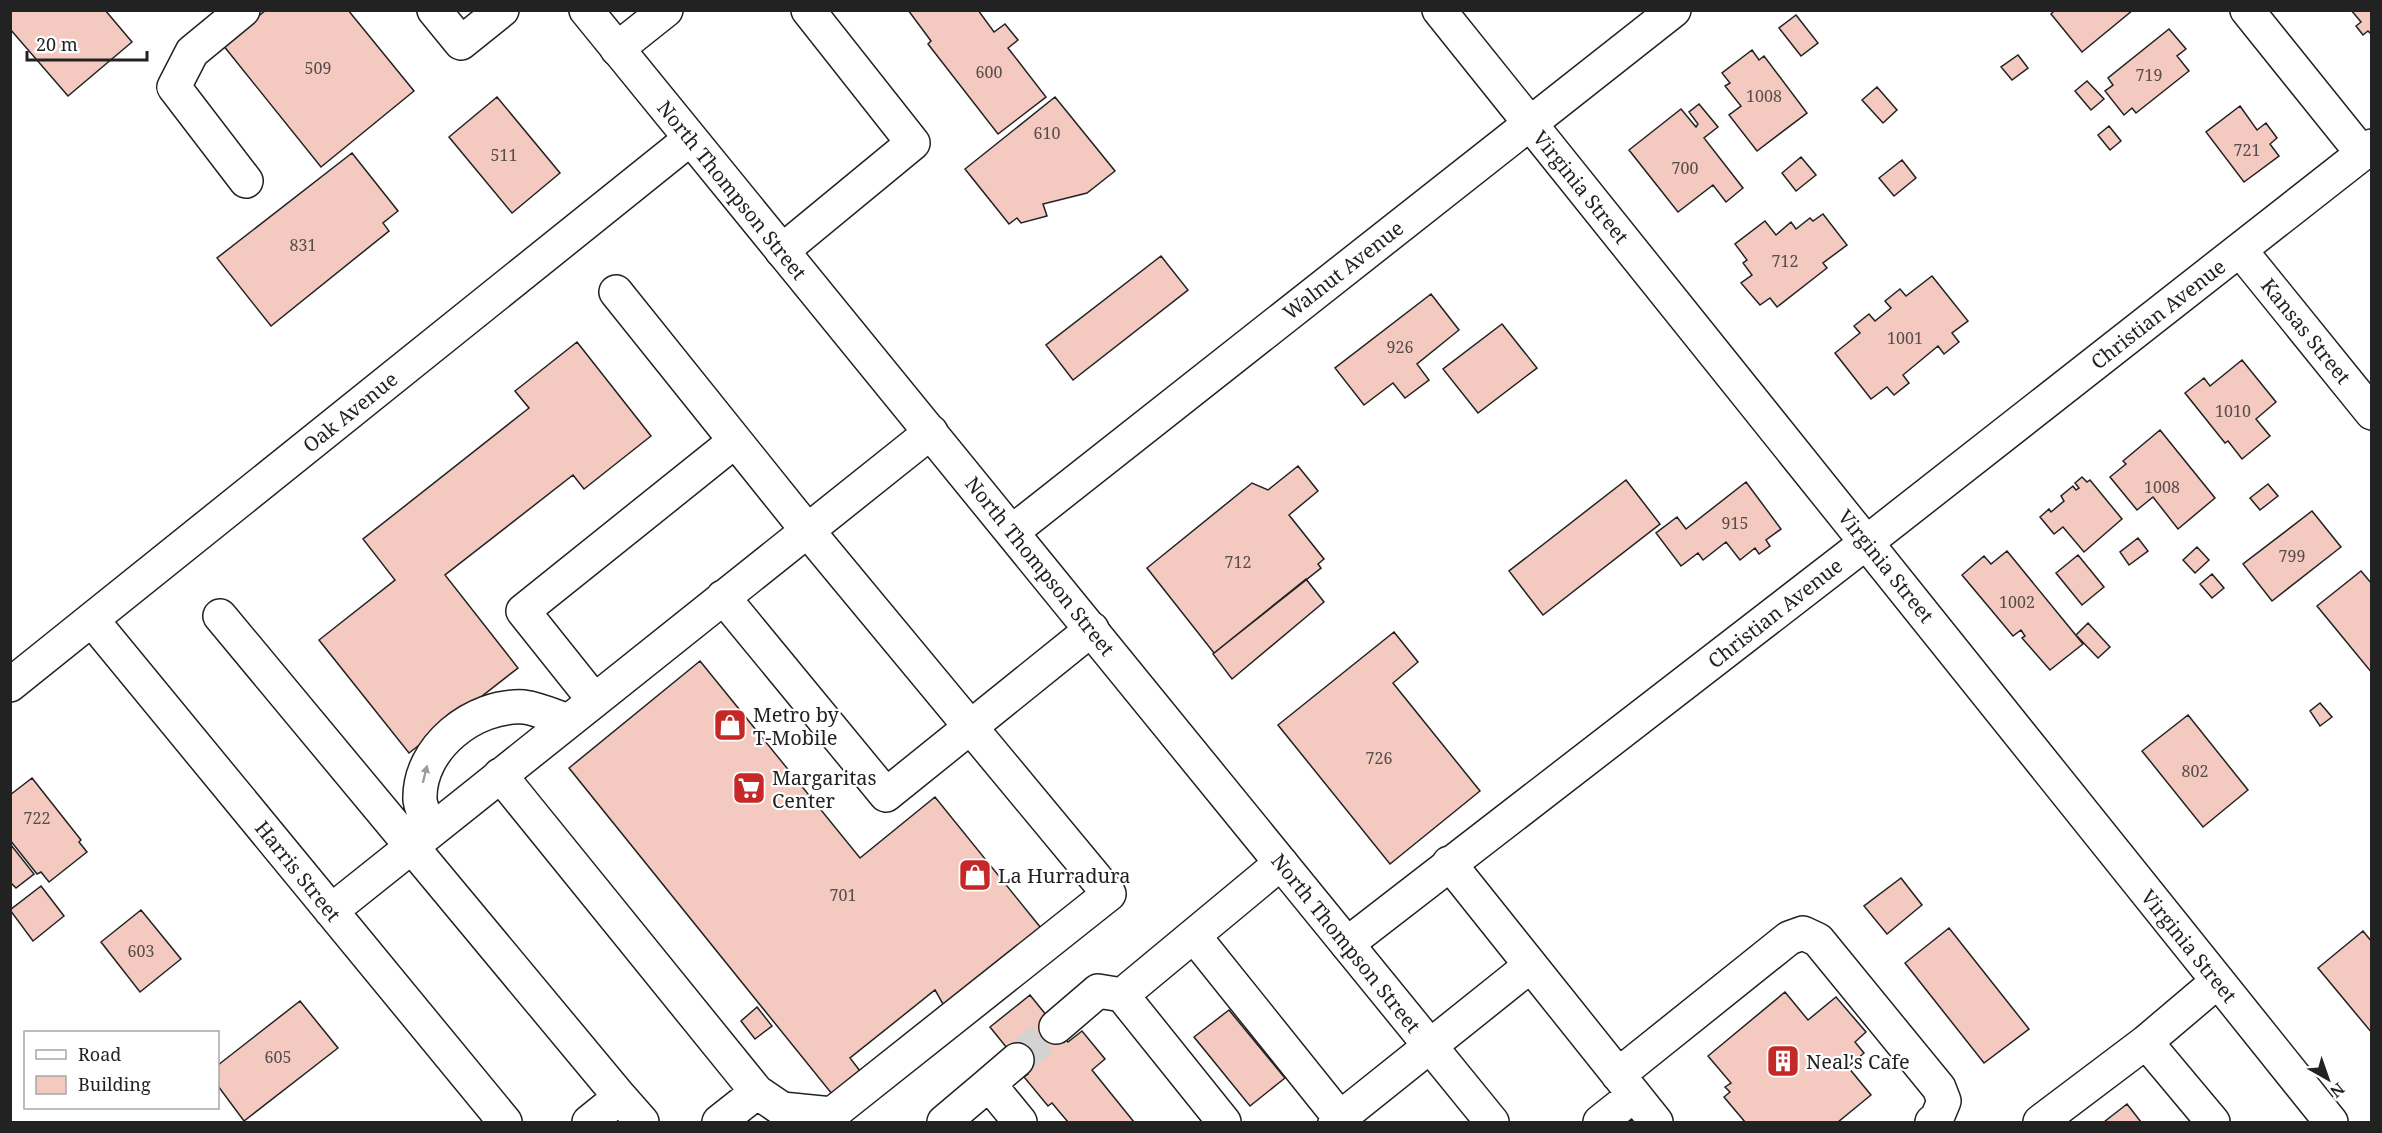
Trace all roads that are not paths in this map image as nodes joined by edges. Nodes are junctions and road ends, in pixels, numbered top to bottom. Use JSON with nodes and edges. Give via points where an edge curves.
{"nodes":[{"id":1,"x":243,"y":10,"type":"edge"},
{"id":2,"x":434,"y":10,"type":"edge"},
{"id":3,"x":502,"y":10,"type":"edge"},
{"id":4,"x":586,"y":10,"type":"edge"},
{"id":5,"x":666,"y":10,"type":"edge"},
{"id":6,"x":808,"y":10,"type":"edge"},
{"id":7,"x":1439,"y":10,"type":"edge"},
{"id":8,"x":1674,"y":10,"type":"edge"},
{"id":9,"x":2247,"y":10,"type":"edge"},
{"id":10,"x":617,"y":49,"type":"junction"},
{"id":11,"x":1530,"y":123,"type":"junction"},
{"id":12,"x":690,"y":139,"type":"junction"},
{"id":13,"x":2367,"y":150,"type":"edge"},
{"id":14,"x":246,"y":181,"type":"dead end"},
{"id":15,"x":2240,"y":250,"type":"junction"},
{"id":16,"x":782,"y":251,"type":"junction"},
{"id":17,"x":616,"y":292,"type":"dead end"},
{"id":18,"x":2372,"y":412,"type":"edge"},
{"id":19,"x":931,"y":432,"type":"junction"},
{"id":20,"x":735,"y":441,"type":"junction"},
{"id":21,"x":807,"y":530,"type":"junction"},
{"id":22,"x":1012,"y":531,"type":"junction"},
{"id":23,"x":1867,"y":542,"type":"junction"},
{"id":24,"x":723,"y":597,"type":"junction"},
{"id":25,"x":220,"y":616,"type":"dead end"},
{"id":26,"x":92,"y":620,"type":"junction"},
{"id":27,"x":1092,"y":629,"type":"junction"},
{"id":28,"x":10,"y":685,"type":"edge"},
{"id":29,"x":594,"y":700,"type":"junction"},
{"id":30,"x":568,"y":721,"type":"junction"},
{"id":31,"x":971,"y":727,"type":"junction"},
{"id":32,"x":500,"y":775,"type":"junction"},
{"id":33,"x":421,"y":838,"type":"junction"},
{"id":34,"x":1281,"y":863,"type":"junction"},
{"id":35,"x":1449,"y":863,"type":"junction"},
{"id":36,"x":331,"y":911,"type":"junction"},
{"id":37,"x":1194,"y":936,"type":"junction"},
{"id":38,"x":1347,"y":944,"type":"junction"},
{"id":39,"x":1530,"y":966,"type":"junction"},
{"id":40,"x":2218,"y":981,"type":"junction"},
{"id":41,"x":1122,"y":995,"type":"junction"},
{"id":42,"x":1056,"y":1028,"type":"tunnel mouth"},
{"id":43,"x":2146,"y":1042,"type":"junction"},
{"id":44,"x":1429,"y":1046,"type":"junction"},
{"id":45,"x":1017,"y":1060,"type":"tunnel mouth"},
{"id":46,"x":989,"y":1084,"type":"junction"},
{"id":47,"x":1626,"y":1085,"type":"junction"},
{"id":48,"x":757,"y":1092,"type":"junction"},
{"id":49,"x":620,"y":1097,"type":"junction"},
{"id":50,"x":1338,"y":1120,"type":"edge"},
{"id":51,"x":505,"y":1122,"type":"edge"},
{"id":52,"x":589,"y":1122,"type":"edge"},
{"id":53,"x":642,"y":1122,"type":"edge"},
{"id":54,"x":719,"y":1122,"type":"edge"},
{"id":55,"x":944,"y":1122,"type":"edge"},
{"id":56,"x":1020,"y":1122,"type":"edge"},
{"id":57,"x":1224,"y":1122,"type":"edge"},
{"id":58,"x":1492,"y":1122,"type":"edge"},
{"id":59,"x":1600,"y":1122,"type":"edge"},
{"id":60,"x":1656,"y":1122,"type":"edge"},
{"id":61,"x":1932,"y":1122,"type":"edge"},
{"id":62,"x":2040,"y":1122,"type":"edge"},
{"id":63,"x":2213,"y":1122,"type":"edge"},
{"id":64,"x":2331,"y":1122,"type":"edge"}],
"edges":[{"from":1,"to":14,"type":"street","via":[[192,52],[174,87]]},
{"from":2,"to":3,"type":"street","via":[[461,43]]},
{"from":4,"to":10,"type":"street","name":"North Thompson Street"},
{"from":5,"to":10,"type":"street"},
{"from":6,"to":16,"type":"street","via":[[913,143]]},
{"from":7,"to":11,"type":"street","name":"Virginia Street"},
{"from":8,"to":11,"type":"street","name":"Walnut Avenue"},
{"from":9,"to":13,"type":"street"},
{"from":10,"to":12,"type":"street","name":"North Thompson Street"},
{"from":11,"to":22,"type":"street","name":"Walnut Avenue"},
{"from":11,"to":23,"type":"street","name":"Virginia Street"},
{"from":12,"to":16,"type":"street","name":"North Thompson Street"},
{"from":12,"to":26,"type":"street","name":"Oak Avenue"},
{"from":13,"to":15,"type":"street","name":"Christian Avenue"},
{"from":15,"to":18,"type":"street","name":"Kansas Street"},
{"from":15,"to":23,"type":"street","name":"Christian Avenue"},
{"from":16,"to":19,"type":"street","name":"North Thompson Street"},
{"from":17,"to":20,"type":"street"},
{"from":19,"to":21,"type":"street"},
{"from":19,"to":22,"type":"street","name":"North Thompson Street"},
{"from":20,"to":21,"type":"street"},
{"from":20,"to":29,"type":"street","via":[[523,611]]},
{"from":21,"to":24,"type":"street"},
{"from":21,"to":31,"type":"street"},
{"from":22,"to":27,"type":"street","name":"North Thompson Street"},
{"from":23,"to":35,"type":"street","name":"Christian Avenue"},
{"from":23,"to":40,"type":"street","name":"Virginia Street"},
{"from":24,"to":29,"type":"street"},
{"from":24,"to":31,"type":"street","via":[[886,795]]},
{"from":25,"to":33,"type":"street"},
{"from":26,"to":28,"type":"street","name":"Oak Avenue"},
{"from":26,"to":36,"type":"street","name":"Harris Street"},
{"from":27,"to":31,"type":"street"},
{"from":27,"to":34,"type":"street","name":"North Thompson Street"},
{"from":29,"to":30,"type":"street"},
{"from":30,"to":32,"type":"street"},
{"from":33,"to":30,"type":"street","one_way":true,"via":[[420,801],[426,767],[433,752],[448,737],[484,713],[506,709],[523,707]]},
{"from":31,"to":48,"type":"street","via":[[1109,894],[832,1114],[782,1109]]},
{"from":32,"to":33,"type":"street"},
{"from":32,"to":48,"type":"street"},
{"from":33,"to":36,"type":"street"},
{"from":33,"to":49,"type":"street"},
{"from":34,"to":37,"type":"street"},
{"from":34,"to":38,"type":"street","name":"North Thompson Street"},
{"from":35,"to":38,"type":"street","name":"Christian Avenue"},
{"from":35,"to":39,"type":"street"},
{"from":36,"to":51,"type":"street","name":"Harris Street"},
{"from":37,"to":41,"type":"street"},
{"from":37,"to":50,"type":"street"},
{"from":38,"to":44,"type":"street","name":"North Thompson Street"},
{"from":39,"to":44,"type":"street"},
{"from":39,"to":47,"type":"street"},
{"from":40,"to":43,"type":"street"},
{"from":40,"to":64,"type":"street","name":"Virginia Street"},
{"from":41,"to":42,"type":"street","via":[[1098,991]]},
{"from":41,"to":57,"type":"street"},
{"from":43,"to":62,"type":"street"},
{"from":43,"to":63,"type":"street"},
{"from":44,"to":50,"type":"street"},
{"from":44,"to":58,"type":"street","name":"North Thompson Street"},
{"from":45,"to":46,"type":"street"},
{"from":46,"to":55,"type":"street"},
{"from":46,"to":56,"type":"street"},
{"from":47,"to":59,"type":"street"},
{"from":47,"to":60,"type":"street"},
{"from":47,"to":61,"type":"street","via":[[1789,938],[1803,933],[1818,940],[1939,1088],[1944,1101]]},
{"from":48,"to":54,"type":"street"},
{"from":49,"to":52,"type":"street"},
{"from":49,"to":53,"type":"street"}]}
